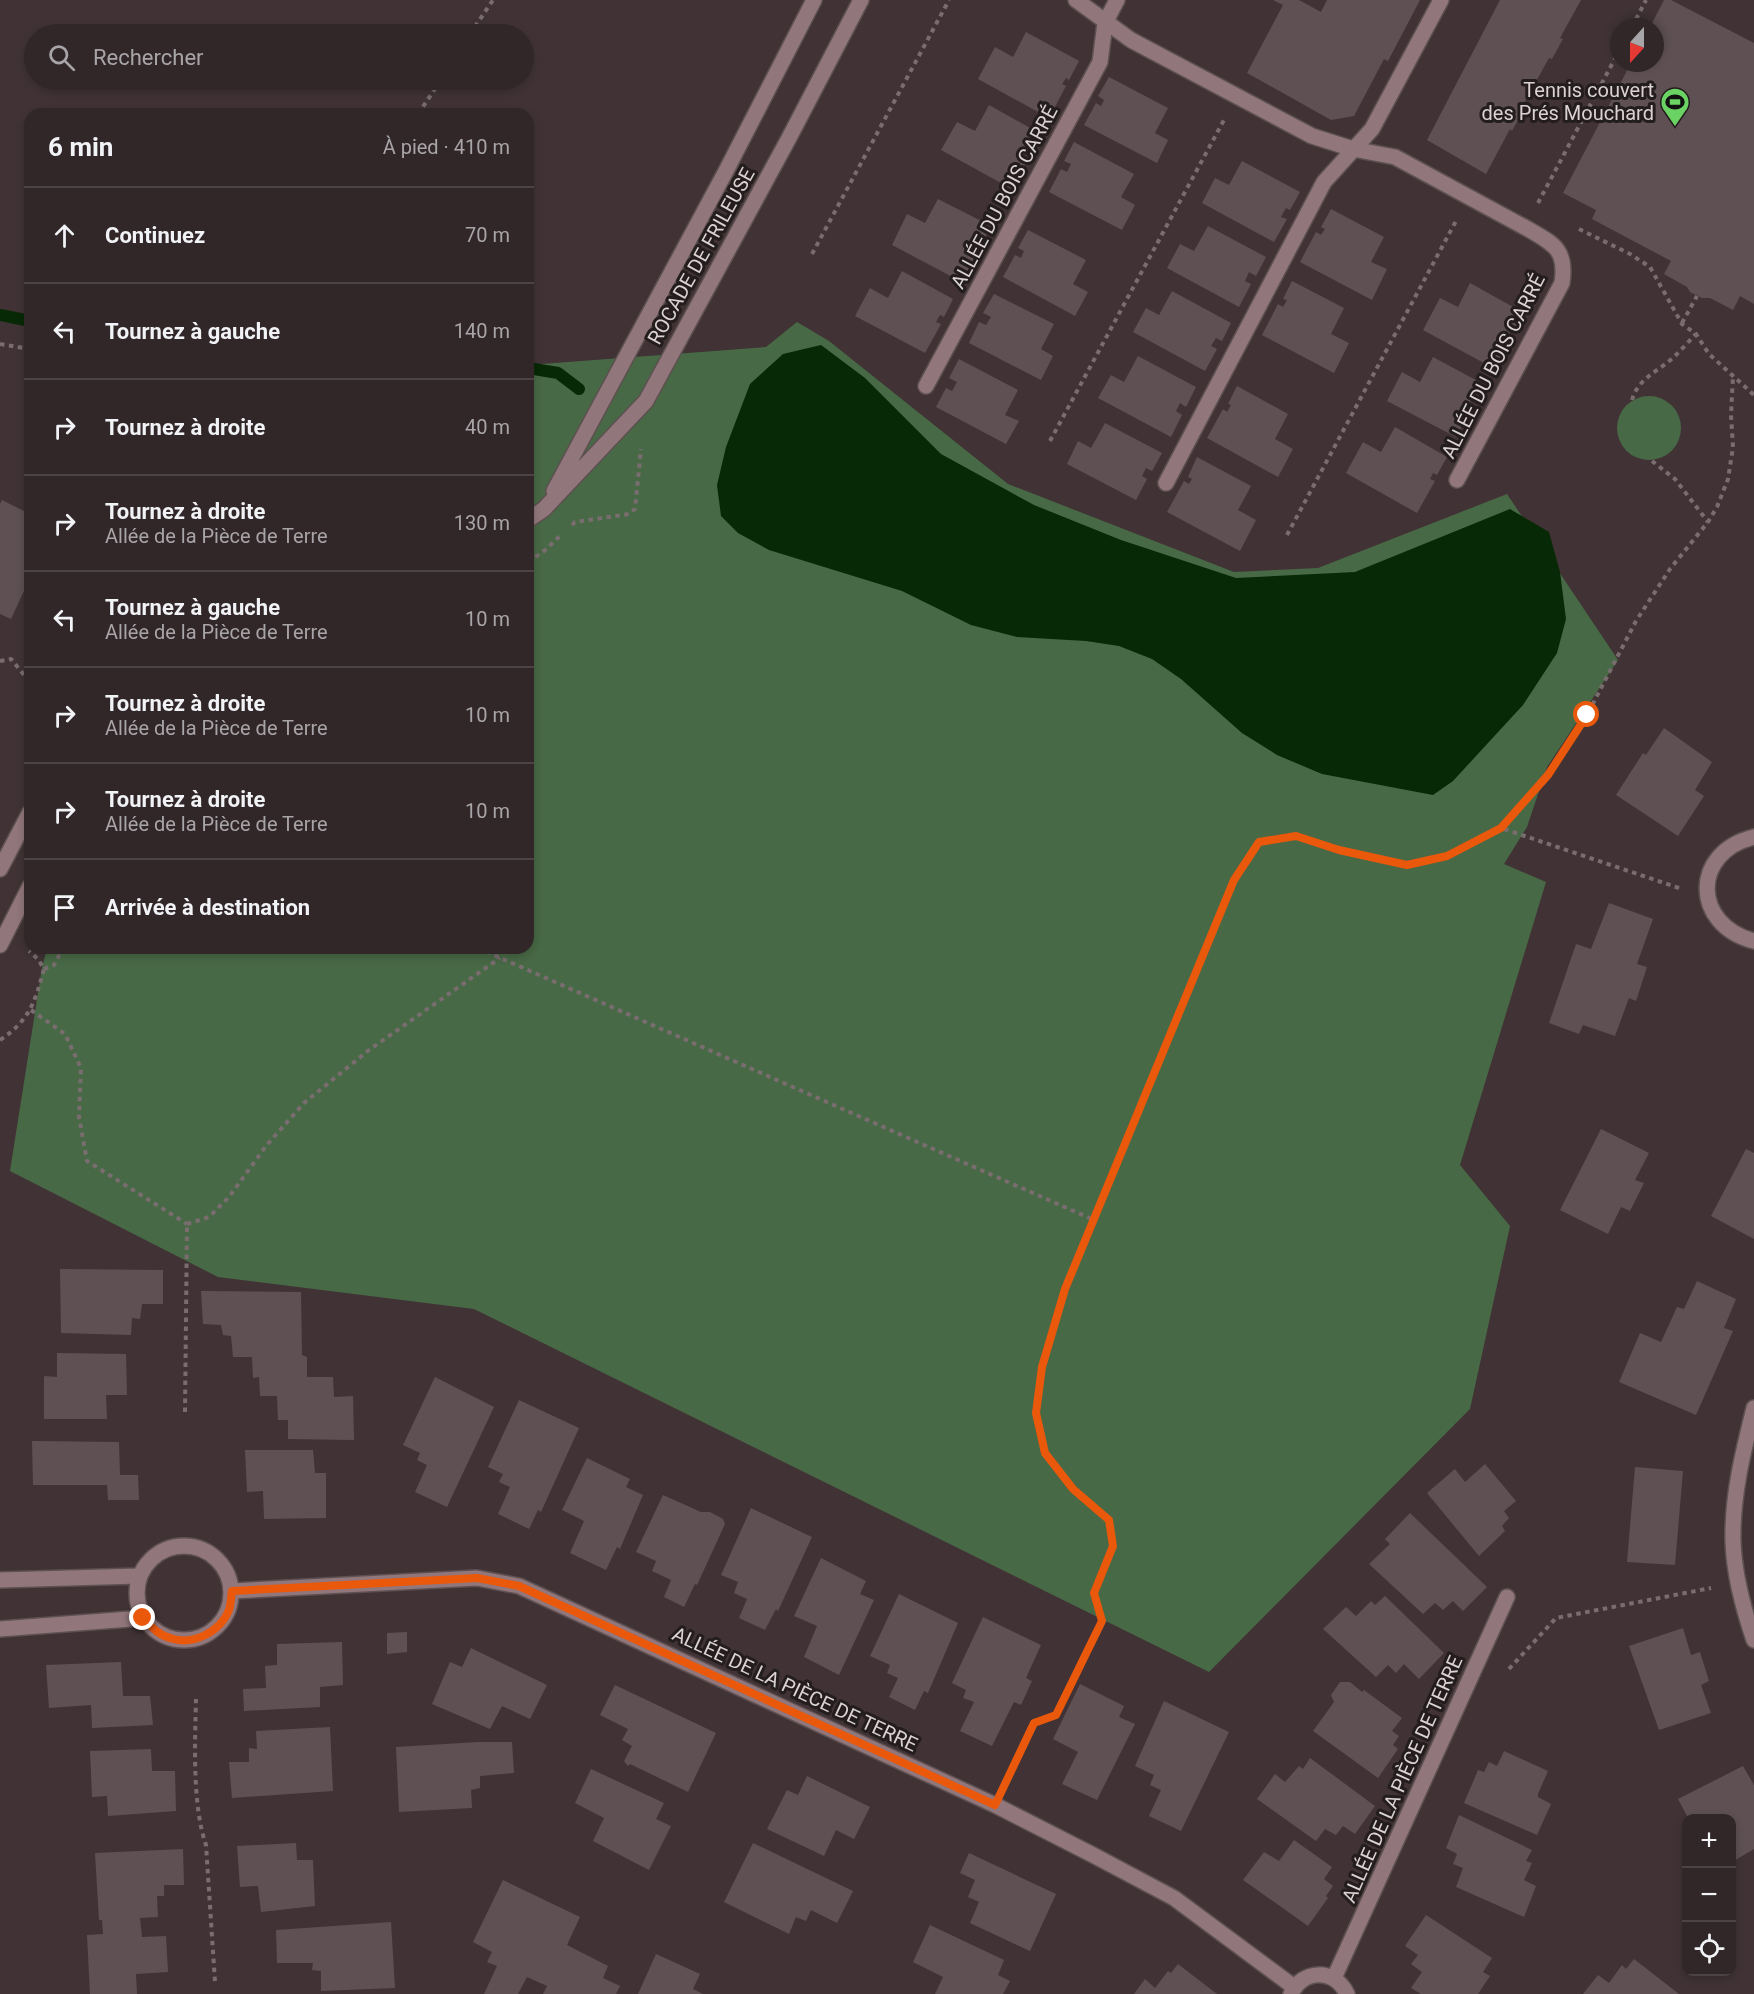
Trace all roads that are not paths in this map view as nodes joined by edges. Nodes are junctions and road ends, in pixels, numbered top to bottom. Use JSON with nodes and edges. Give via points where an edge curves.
{"nodes":[{"id":1,"x":814,"y":0,"type":"edge"},
{"id":2,"x":861,"y":0,"type":"edge"},
{"id":3,"x":1076,"y":0,"type":"edge"},
{"id":4,"x":1117,"y":0,"type":"edge"},
{"id":5,"x":1441,"y":0,"type":"edge"},
{"id":6,"x":1105,"y":23,"type":"junction"},
{"id":7,"x":1353,"y":149,"type":"junction"},
{"id":8,"x":926,"y":386,"type":"dead end"},
{"id":9,"x":1457,"y":480,"type":"dead end"},
{"id":10,"x":1166,"y":483,"type":"dead end"},
{"id":11,"x":544,"y":509,"type":"junction"},
{"id":12,"x":534,"y":516,"type":"edge"},
{"id":13,"x":24,"y":823,"type":"edge"},
{"id":14,"x":1754,"y":837,"type":"edge"},
{"id":15,"x":0,"y":869,"type":"edge"},
{"id":16,"x":24,"y":898,"type":"edge"},
{"id":17,"x":1754,"y":941,"type":"edge"},
{"id":18,"x":0,"y":945,"type":"edge"},
{"id":19,"x":1754,"y":1408,"type":"edge"},
{"id":20,"x":138,"y":1576,"type":"junction"},
{"id":21,"x":0,"y":1580,"type":"edge"},
{"id":22,"x":232,"y":1591,"type":"junction"},
{"id":23,"x":1507,"y":1597,"type":"dead end"},
{"id":24,"x":143,"y":1618,"type":"junction"},
{"id":25,"x":0,"y":1629,"type":"edge"},
{"id":26,"x":1754,"y":1640,"type":"edge"},
{"id":27,"x":1334,"y":1978,"type":"junction"},
{"id":28,"x":1292,"y":1991,"type":"edge"},
{"id":29,"x":1347,"y":1994,"type":"edge"}],
"edges":[{"from":1,"to":11,"type":"street","name":"ROCADE DE FRILEUSE"},
{"from":2,"to":11,"type":"street","name":"ROCADE DE FRILEUSE","via":[[646,401]]},
{"from":3,"to":6,"type":"street","name":"ALLÉE DU BOIS CARRÉ"},
{"from":4,"to":6,"type":"street","name":"ALLÉE DU BOIS CARRÉ"},
{"from":5,"to":7,"type":"street","via":[[1372,129]]},
{"from":6,"to":7,"type":"street","name":"ALLÉE DU BOIS CARRÉ","via":[[1312,136]]},
{"from":6,"to":8,"type":"street","name":"ALLÉE DU BOIS CARRÉ","via":[[1100,62]]},
{"from":7,"to":9,"type":"street","name":"ALLÉE DU BOIS CARRÉ","via":[[1395,157],[1546,239],[1560,251],[1562,283]]},
{"from":7,"to":10,"type":"street","via":[[1324,182]]},
{"from":11,"to":12,"type":"street","name":"ROCADE DE FRILEUSE"},
{"from":13,"to":15,"type":"street"},
{"from":14,"to":17,"type":"street","via":[[1737,841],[1713,863],[1707,896],[1723,927]]},
{"from":16,"to":18,"type":"street"},
{"from":19,"to":26,"type":"street","via":[[1735,1498],[1733,1541],[1738,1584]]},
{"from":20,"to":21,"type":"street"},
{"from":20,"to":22,"type":"street","via":[[156,1553],[185,1544],[208,1550],[226,1567]]},
{"from":20,"to":24,"type":"street","via":[[136,1598]]},
{"from":22,"to":24,"type":"street","via":[[229,1609],[219,1626],[204,1636],[169,1638]]},
{"from":22,"to":28,"type":"street","name":"ALLÉE DE LA PIÈCE DE TERRE","via":[[477,1578],[519,1586],[995,1805],[1174,1898]]},
{"from":23,"to":27,"type":"street","name":"ALLÉE DE LA PIÈCE DE TERRE"},
{"from":24,"to":25,"type":"street"},
{"from":27,"to":28,"type":"street","name":"ALLÉE DE LA PIÈCE DE TERRE","via":[[1312,1975]]},
{"from":27,"to":29,"type":"street"}]}
